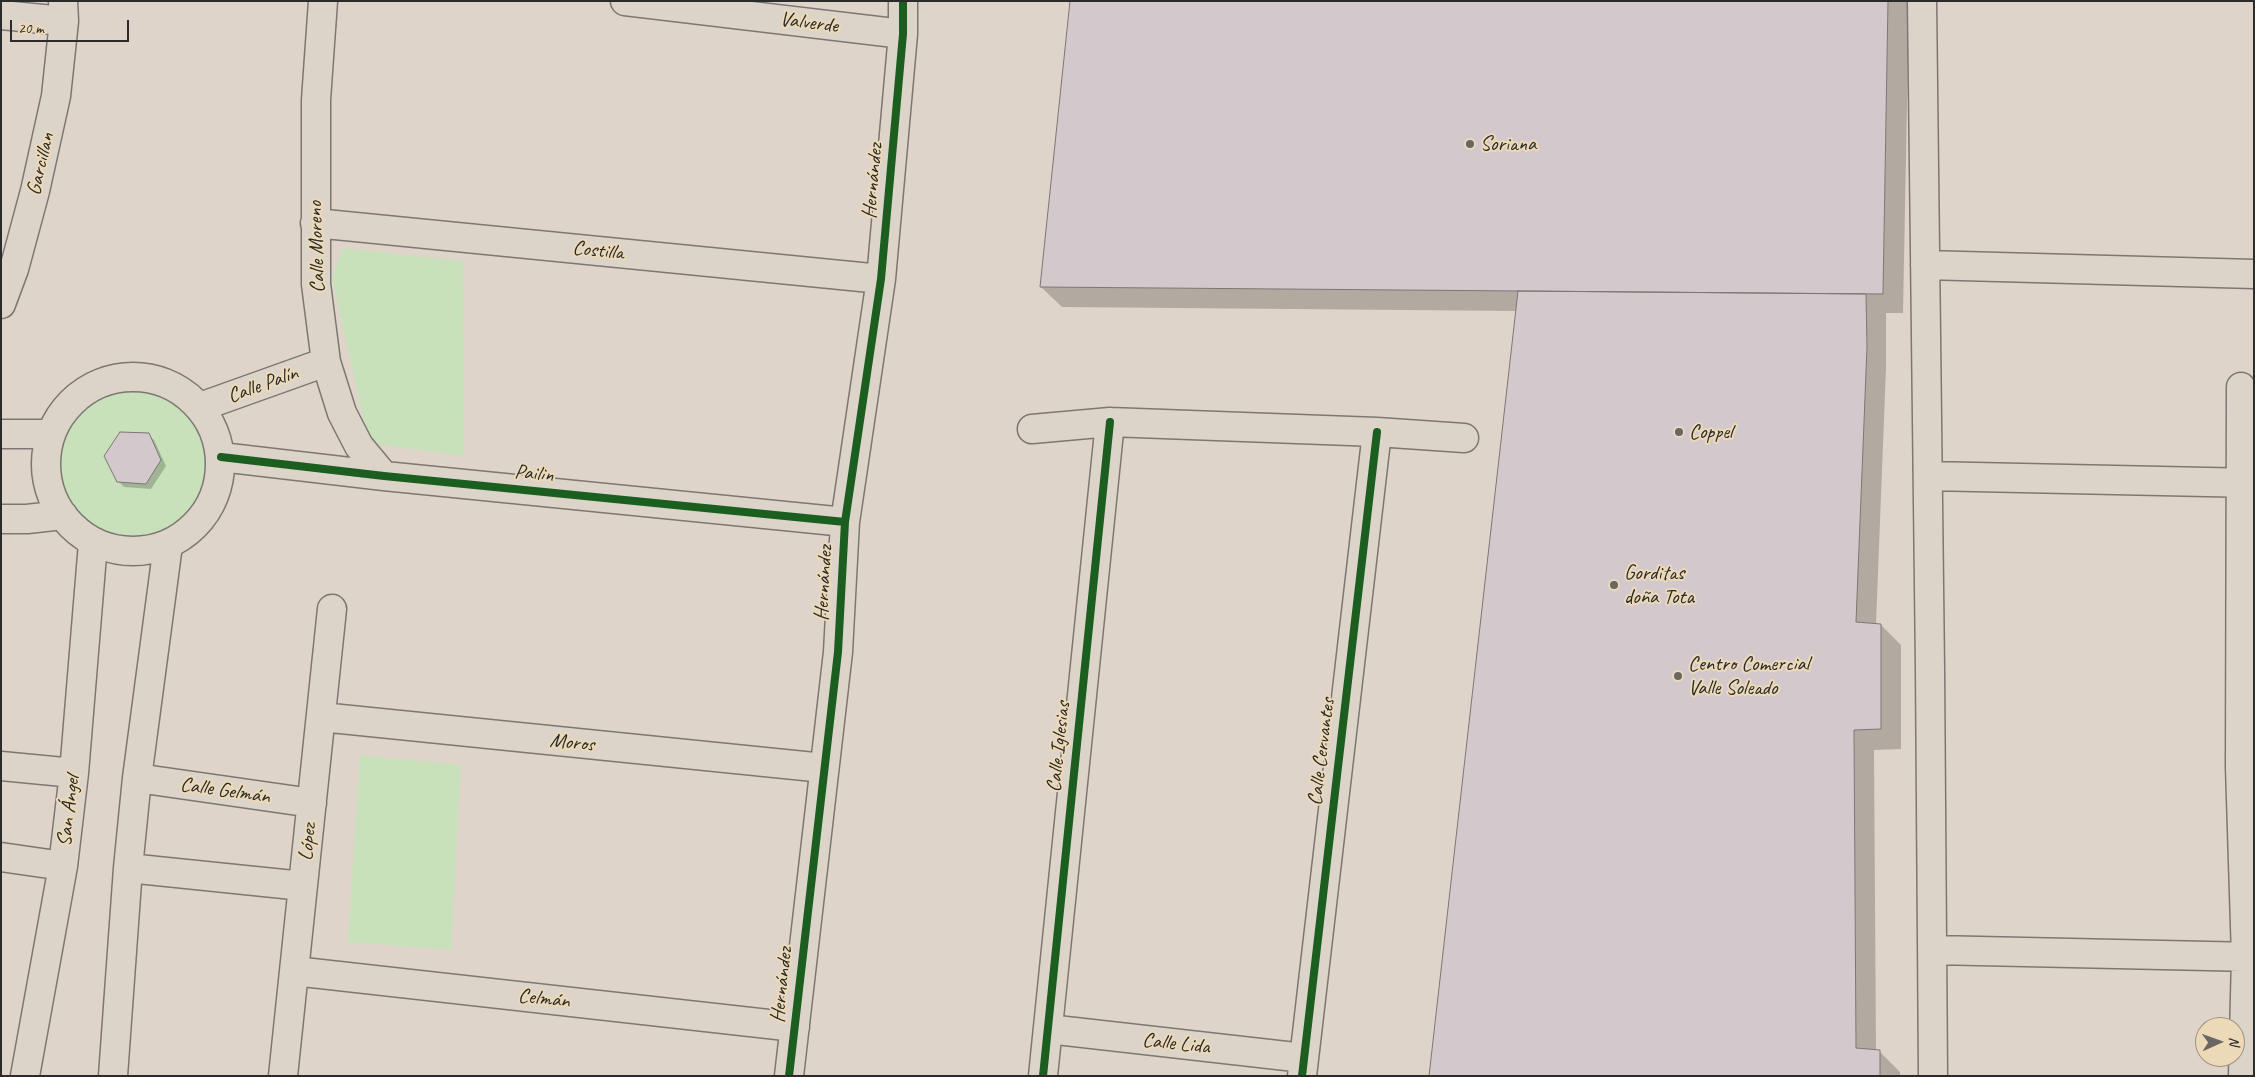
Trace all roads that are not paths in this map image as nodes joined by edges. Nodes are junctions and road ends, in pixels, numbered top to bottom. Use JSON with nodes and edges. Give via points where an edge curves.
{"nodes":[{"id":1,"x":323,"y":1,"type":"edge"},
{"id":2,"x":625,"y":1,"type":"edge"},
{"id":3,"x":903,"y":1,"type":"edge"},
{"id":4,"x":1922,"y":1,"type":"edge"},
{"id":5,"x":64,"y":11,"type":"edge"},
{"id":6,"x":1,"y":15,"type":"edge"},
{"id":7,"x":903,"y":34,"type":"junction"},
{"id":8,"x":315,"y":223,"type":"junction"},
{"id":9,"x":1925,"y":265,"type":"junction"},
{"id":10,"x":7,"y":268,"type":"edge"},
{"id":11,"x":2254,"y":274,"type":"edge"},
{"id":12,"x":882,"y":279,"type":"junction"},
{"id":13,"x":1,"y":304,"type":"edge"},
{"id":14,"x":326,"y":362,"type":"junction"},
{"id":15,"x":2241,"y":386,"type":"dead end"},
{"id":16,"x":200,"y":407,"type":"junction"},
{"id":17,"x":1110,"y":422,"type":"junction"},
{"id":18,"x":1032,"y":429,"type":"dead end"},
{"id":19,"x":1377,"y":432,"type":"junction"},
{"id":20,"x":1,"y":434,"type":"edge"},
{"id":21,"x":52,"y":434,"type":"junction"},
{"id":22,"x":1464,"y":438,"type":"dead end"},
{"id":23,"x":220,"y":457,"type":"junction"},
{"id":24,"x":384,"y":476,"type":"junction"},
{"id":25,"x":1928,"y":476,"type":"junction"},
{"id":26,"x":2247,"y":483,"type":"edge"},
{"id":27,"x":63,"y":515,"type":"junction"},
{"id":28,"x":1,"y":520,"type":"edge"},
{"id":29,"x":845,"y":522,"type":"junction"},
{"id":30,"x":93,"y":543,"type":"junction"},
{"id":31,"x":168,"y":545,"type":"junction"},
{"id":32,"x":332,"y":609,"type":"dead end"},
{"id":33,"x":321,"y":717,"type":"junction"},
{"id":34,"x":1,"y":766,"type":"edge"},
{"id":35,"x":824,"y":768,"type":"junction"},
{"id":36,"x":74,"y":773,"type":"junction"},
{"id":37,"x":137,"y":778,"type":"junction"},
{"id":38,"x":312,"y":803,"type":"junction"},
{"id":39,"x":1,"y":857,"type":"edge"},
{"id":40,"x":63,"y":866,"type":"junction"},
{"id":41,"x":128,"y":868,"type":"junction"},
{"id":42,"x":303,"y":886,"type":"junction"},
{"id":43,"x":1933,"y":950,"type":"junction"},
{"id":44,"x":2250,"y":958,"type":"edge"},
{"id":45,"x":294,"y":971,"type":"junction"},
{"id":46,"x":794,"y":1027,"type":"junction"},
{"id":47,"x":1048,"y":1029,"type":"junction"},
{"id":48,"x":1303,"y":1067,"type":"edge"},
{"id":49,"x":25,"y":1076,"type":"edge"},
{"id":50,"x":113,"y":1076,"type":"edge"},
{"id":51,"x":283,"y":1076,"type":"edge"},
{"id":52,"x":789,"y":1076,"type":"edge"},
{"id":53,"x":1043,"y":1076,"type":"edge"},
{"id":54,"x":1933,"y":1076,"type":"edge"},
{"id":55,"x":2243,"y":1076,"type":"edge"}],
"edges":[{"from":1,"to":8,"type":"street","name":"Calle Moreno","via":[[316,100]]},
{"from":2,"to":7,"type":"street","name":"Valverde"},
{"from":3,"to":7,"type":"street","name":"Hernández"},
{"from":4,"to":9,"type":"street"},
{"from":5,"to":6,"type":"street"},
{"from":5,"to":10,"type":"street","name":"Garcillan","via":[[56,96],[35,191]]},
{"from":7,"to":12,"type":"street","name":"Hernández"},
{"from":8,"to":12,"type":"street","name":"Costilla"},
{"from":8,"to":14,"type":"street","name":"Calle Moreno","via":[[316,284]]},
{"from":9,"to":11,"type":"street"},
{"from":9,"to":25,"type":"street"},
{"from":10,"to":13,"type":"street","name":"Garcillan"},
{"from":12,"to":29,"type":"street","name":"Hernández"},
{"from":14,"to":16,"type":"street","name":"Calle Palín"},
{"from":14,"to":24,"type":"street","name":"Calle Moreno","via":[[342,413],[359,446]]},
{"from":15,"to":26,"type":"street"},
{"from":16,"to":21,"type":"street","via":[[181,390],[157,379],[131,376],[106,380],[82,392],[64,411]]},
{"from":16,"to":23,"type":"street","via":[[214,430]]},
{"from":17,"to":18,"type":"street"},
{"from":17,"to":19,"type":"street"},
{"from":17,"to":47,"type":"street","name":"Calle Iglesias"},
{"from":19,"to":22,"type":"street"},
{"from":19,"to":48,"type":"street","name":"Calle Cervantes"},
{"from":20,"to":21,"type":"street"},
{"from":21,"to":27,"type":"street","via":[[46,462],[50,490]]},
{"from":23,"to":24,"type":"street","name":"Pailin"},
{"from":23,"to":31,"type":"street","via":[[218,484],[208,509],[190,530]]},
{"from":24,"to":29,"type":"street","name":"Pailin"},
{"from":25,"to":26,"type":"street"},
{"from":25,"to":43,"type":"street"},
{"from":26,"to":44,"type":"street","via":[[2240,767]]},
{"from":27,"to":28,"type":"street"},
{"from":27,"to":30,"type":"street"},
{"from":29,"to":35,"type":"street","name":"Hernández","via":[[838,652]]},
{"from":30,"to":31,"type":"street","via":[[120,550],[144,551]]},
{"from":30,"to":36,"type":"street","name":"San Ángel"},
{"from":31,"to":37,"type":"street"},
{"from":32,"to":33,"type":"street","name":"López"},
{"from":33,"to":35,"type":"street","name":"Moros"},
{"from":33,"to":38,"type":"street","name":"López"},
{"from":34,"to":36,"type":"street"},
{"from":35,"to":46,"type":"street","name":"Hernández"},
{"from":36,"to":40,"type":"street","name":"San Ángel"},
{"from":37,"to":38,"type":"street","name":"Calle Gelmán"},
{"from":37,"to":41,"type":"street"},
{"from":38,"to":42,"type":"street","name":"López"},
{"from":39,"to":40,"type":"street"},
{"from":40,"to":49,"type":"street","name":"San Ángel"},
{"from":41,"to":42,"type":"street"},
{"from":41,"to":50,"type":"street"},
{"from":42,"to":45,"type":"street","name":"López"},
{"from":43,"to":44,"type":"street"},
{"from":43,"to":54,"type":"street"},
{"from":44,"to":55,"type":"street"},
{"from":45,"to":46,"type":"street","name":"Celmán"},
{"from":45,"to":51,"type":"street","name":"López"},
{"from":46,"to":52,"type":"street","name":"Hernández"},
{"from":47,"to":48,"type":"street","name":"Calle Lida"},
{"from":47,"to":53,"type":"street","name":"Calle Iglesias"}]}
